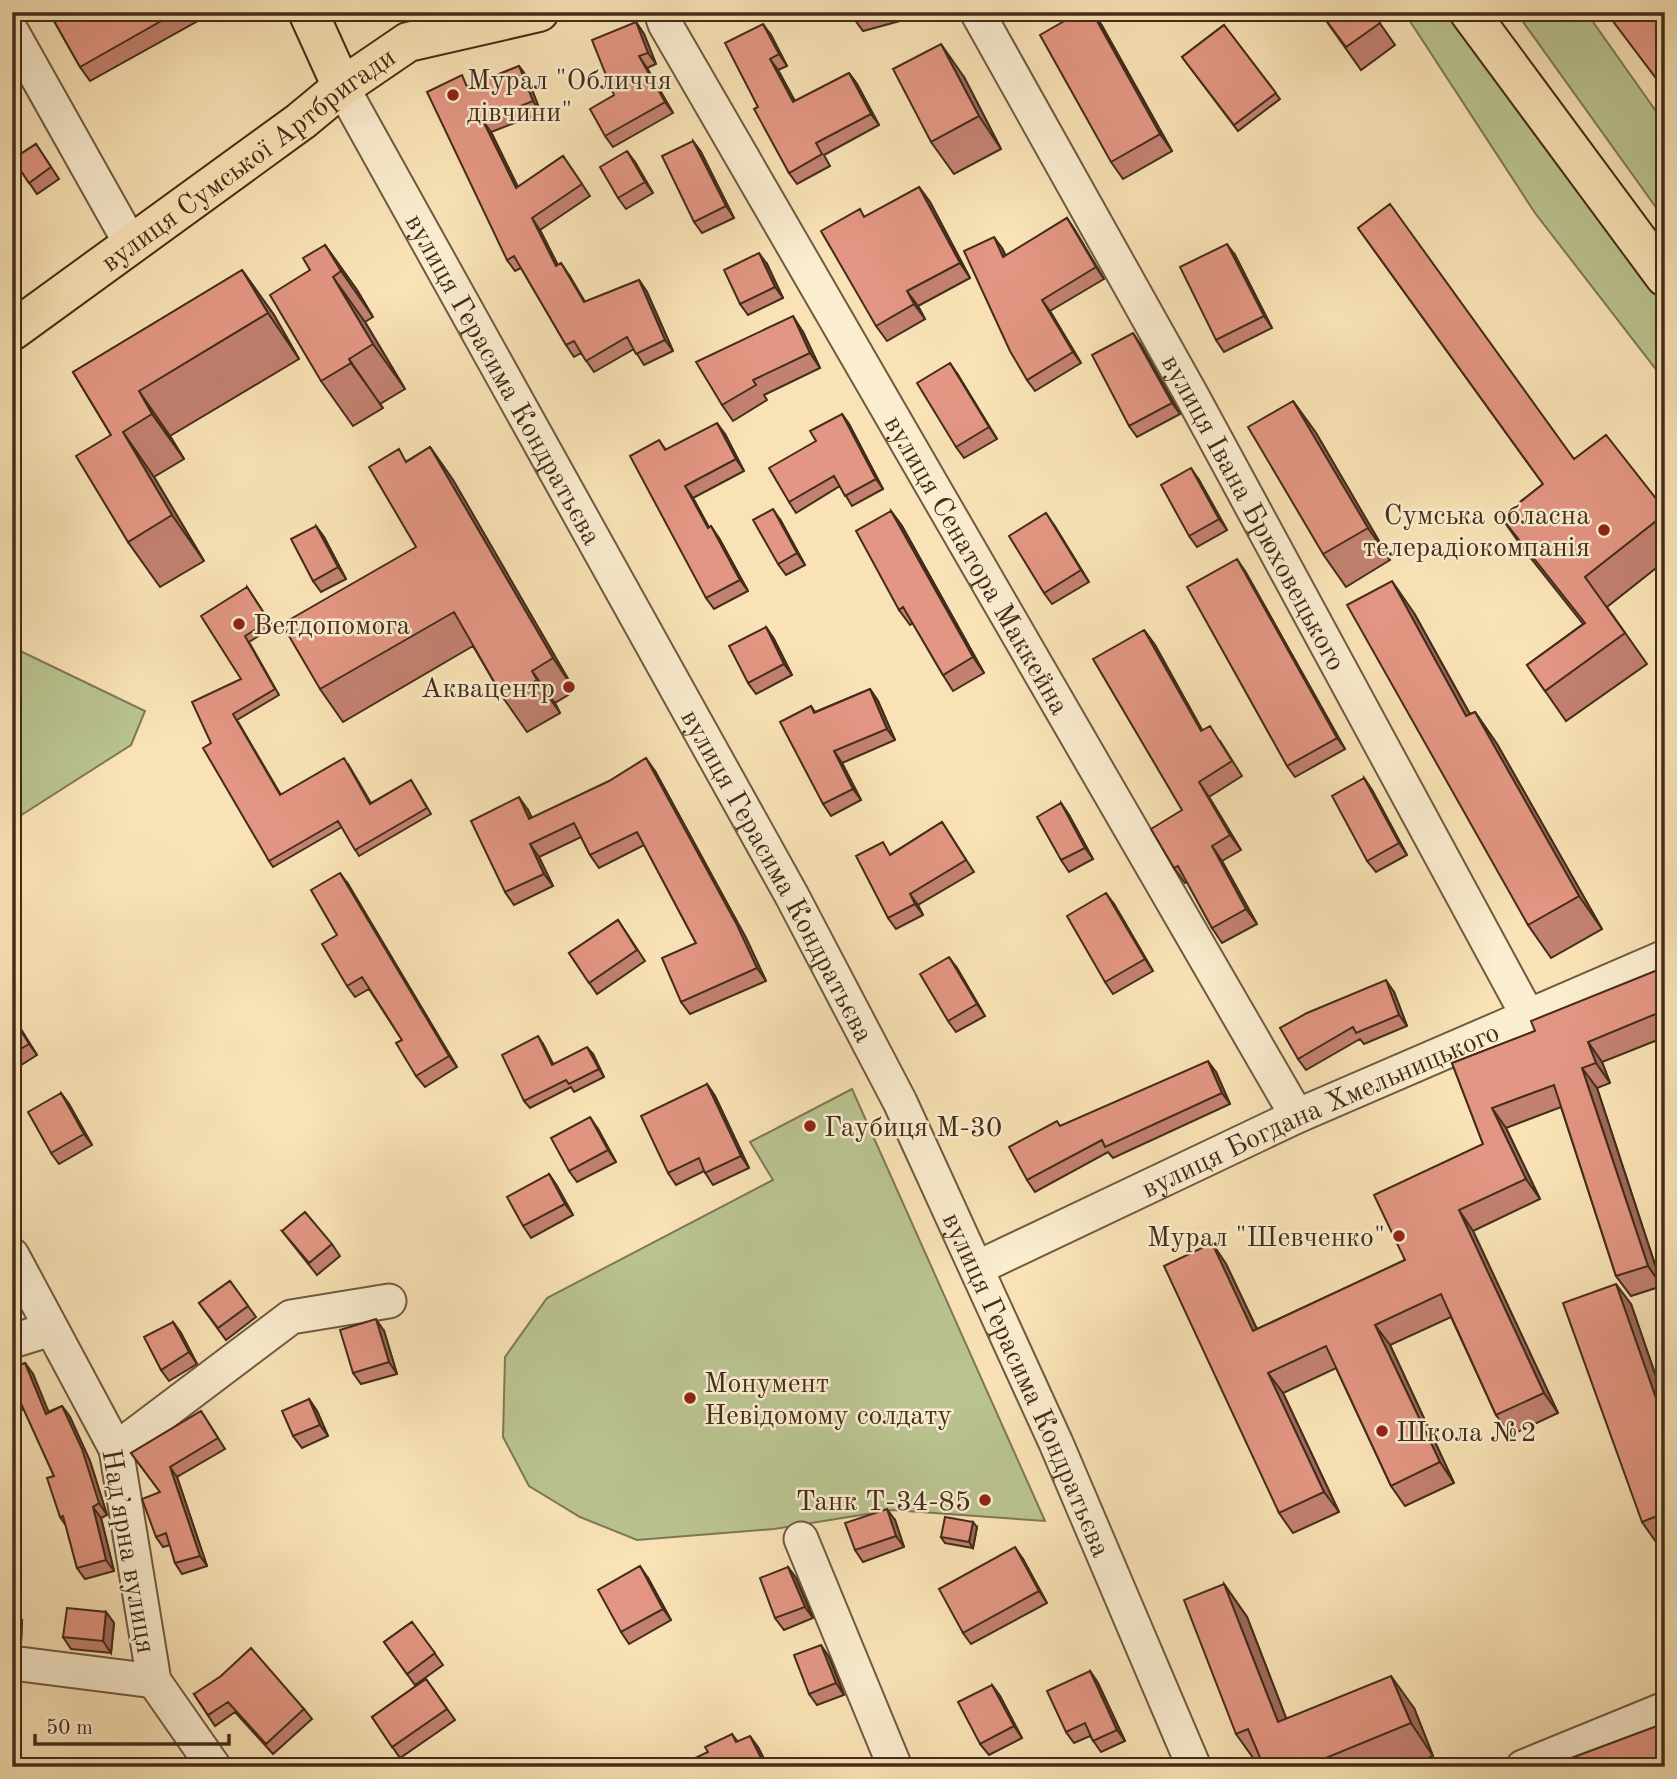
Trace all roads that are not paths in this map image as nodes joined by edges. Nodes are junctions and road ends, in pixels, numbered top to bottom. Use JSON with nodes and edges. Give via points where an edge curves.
{"nodes":[{"id":1,"x":308,"y":12,"type":"edge"},
{"id":2,"x":539,"y":12,"type":"edge"},
{"id":3,"x":661,"y":12,"type":"edge"},
{"id":4,"x":977,"y":12,"type":"edge"},
{"id":5,"x":1469,"y":12,"type":"edge"},
{"id":6,"x":12,"y":32,"type":"edge"},
{"id":7,"x":342,"y":87,"type":"junction"},
{"id":8,"x":131,"y":244,"type":"junction"},
{"id":9,"x":1665,"y":276,"type":"edge"},
{"id":10,"x":12,"y":331,"type":"edge"},
{"id":11,"x":1665,"y":957,"type":"edge"},
{"id":12,"x":1528,"y":1016,"type":"junction"},
{"id":13,"x":1297,"y":1116,"type":"junction"},
{"id":14,"x":12,"y":1255,"type":"edge"},
{"id":15,"x":977,"y":1268,"type":"junction"},
{"id":16,"x":388,"y":1301,"type":"dead end"},
{"id":17,"x":51,"y":1329,"type":"junction"},
{"id":18,"x":12,"y":1341,"type":"edge"},
{"id":19,"x":116,"y":1448,"type":"junction"},
{"id":20,"x":801,"y":1539,"type":"dead end"},
{"id":21,"x":12,"y":1663,"type":"edge"},
{"id":22,"x":154,"y":1681,"type":"junction"},
{"id":23,"x":1665,"y":1709,"type":"edge"},
{"id":24,"x":214,"y":1767,"type":"edge"},
{"id":25,"x":895,"y":1767,"type":"edge"},
{"id":26,"x":1194,"y":1767,"type":"edge"},
{"id":27,"x":1523,"y":1767,"type":"edge"}],
"edges":[{"from":1,"to":7,"type":"main road","name":"вулиця Герасима Кондратьєва"},
{"from":2,"to":7,"type":"main road","name":"вулиця Сумської Артбригади","via":[[408,42]]},
{"from":3,"to":13,"type":"street","name":"вулиця Сенатора Маккейна"},
{"from":4,"to":12,"type":"street","name":"вулиця Івана Брюховецького","via":[[1192,396]]},
{"from":5,"to":9,"type":"main road"},
{"from":6,"to":8,"type":"street"},
{"from":7,"to":8,"type":"main road","name":"вулиця Сумської Артбригади"},
{"from":7,"to":15,"type":"street","name":"вулиця Герасима Кондратьєва","via":[[792,896],[900,1102]]},
{"from":8,"to":10,"type":"main road","name":"вулиця Сумської Артбригади"},
{"from":11,"to":12,"type":"street","name":"вулиця Богдана Хмельницького"},
{"from":12,"to":13,"type":"street","name":"вулиця Богдана Хмельницького"},
{"from":13,"to":15,"type":"street","name":"вулиця Богдана Хмельницького"},
{"from":14,"to":17,"type":"street","name":"Надʼярна вулиця"},
{"from":15,"to":26,"type":"street","name":"вулиця Герасима Кондратьєва"},
{"from":16,"to":19,"type":"street","via":[[291,1317]]},
{"from":17,"to":18,"type":"street"},
{"from":17,"to":19,"type":"street","name":"Надʼярна вулиця"},
{"from":19,"to":22,"type":"street","name":"Надʼярна вулиця"},
{"from":20,"to":25,"type":"street"},
{"from":21,"to":22,"type":"street"},
{"from":22,"to":24,"type":"street","name":"Надʼярна вулиця"},
{"from":23,"to":27,"type":"street"}]}
